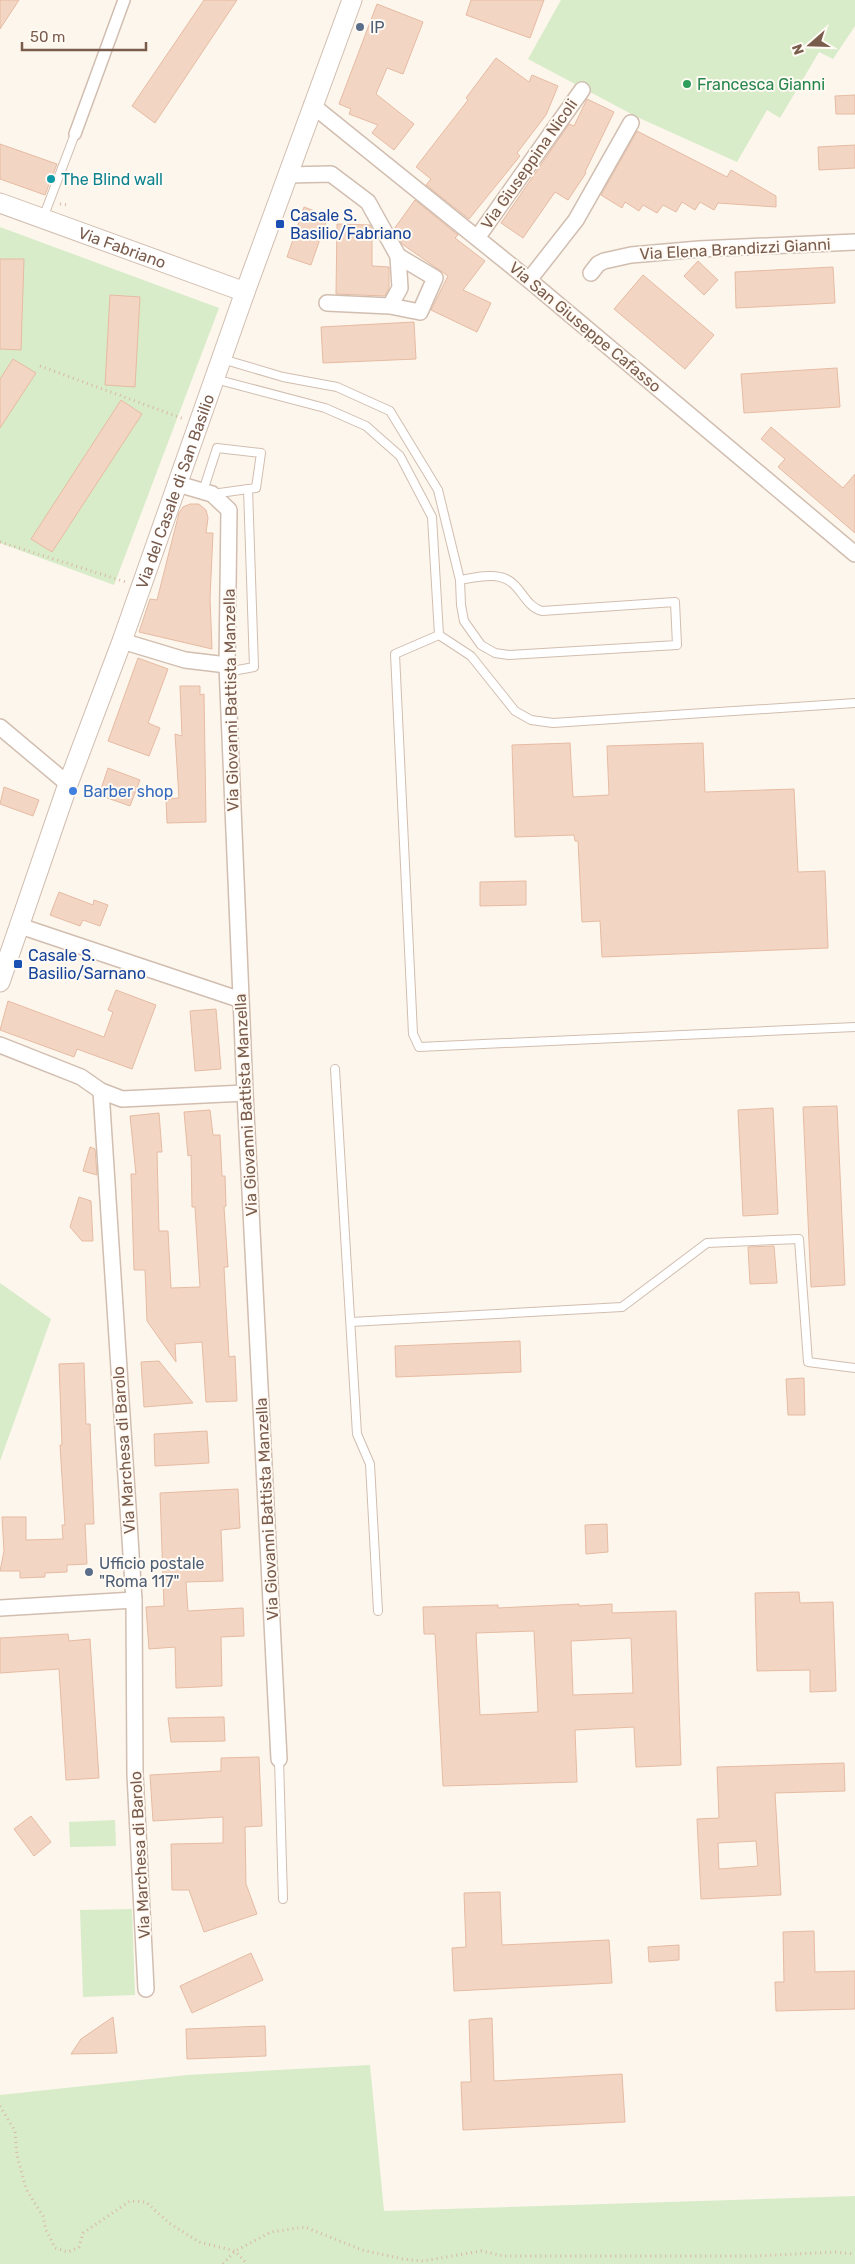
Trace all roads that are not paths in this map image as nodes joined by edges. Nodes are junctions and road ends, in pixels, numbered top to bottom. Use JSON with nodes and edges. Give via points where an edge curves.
{"nodes":[{"id":1,"x":124,"y":0,"type":"edge"},
{"id":2,"x":352,"y":0,"type":"edge"},
{"id":3,"x":582,"y":90,"type":"dead end"},
{"id":4,"x":312,"y":104,"type":"junction"},
{"id":5,"x":631,"y":123,"type":"dead end"},
{"id":6,"x":75,"y":134,"type":"joint"},
{"id":7,"x":288,"y":175,"type":"junction"},
{"id":8,"x":0,"y":203,"type":"edge"},
{"id":9,"x":43,"y":218,"type":"junction"},
{"id":10,"x":477,"y":238,"type":"junction"},
{"id":11,"x":855,"y":242,"type":"edge"},
{"id":12,"x":398,"y":256,"type":"junction"},
{"id":13,"x":591,"y":273,"type":"dead end"},
{"id":14,"x":529,"y":280,"type":"junction"},
{"id":15,"x":245,"y":292,"type":"junction"},
{"id":16,"x":327,"y":303,"type":"dead end"},
{"id":17,"x":390,"y":306,"type":"junction"},
{"id":18,"x":222,"y":359,"type":"junction"},
{"id":19,"x":215,"y":379,"type":"junction"},
{"id":20,"x":178,"y":484,"type":"junction"},
{"id":21,"x":248,"y":489,"type":"junction"},
{"id":22,"x":208,"y":493,"type":"junction"},
{"id":23,"x":855,"y":554,"type":"edge"},
{"id":24,"x":460,"y":580,"type":"junction"},
{"id":25,"x":439,"y":635,"type":"junction"},
{"id":26,"x":122,"y":641,"type":"junction"},
{"id":27,"x":227,"y":668,"type":"junction"},
{"id":28,"x":855,"y":703,"type":"edge"},
{"id":29,"x":0,"y":727,"type":"edge"},
{"id":30,"x":68,"y":784,"type":"junction"},
{"id":31,"x":20,"y":926,"type":"junction"},
{"id":32,"x":0,"y":982,"type":"edge"},
{"id":33,"x":241,"y":1000,"type":"junction"},
{"id":34,"x":855,"y":1027,"type":"edge"},
{"id":35,"x":0,"y":1045,"type":"edge"},
{"id":36,"x":335,"y":1069,"type":"dead end"},
{"id":37,"x":101,"y":1092,"type":"junction"},
{"id":38,"x":245,"y":1093,"type":"junction"},
{"id":39,"x":351,"y":1322,"type":"junction"},
{"id":40,"x":855,"y":1368,"type":"edge"},
{"id":41,"x":134,"y":1600,"type":"junction"},
{"id":42,"x":0,"y":1608,"type":"edge"},
{"id":43,"x":378,"y":1611,"type":"dead end"},
{"id":44,"x":279,"y":1759,"type":"joint"},
{"id":45,"x":283,"y":1899,"type":"dead end"},
{"id":46,"x":146,"y":1989,"type":"dead end"}],
"edges":[{"from":1,"to":6,"type":"street"},
{"from":2,"to":4,"type":"street","name":"Via del Casale di San Basilio"},
{"from":3,"to":10,"type":"street","name":"Via Giuseppina Nicoli"},
{"from":4,"to":7,"type":"street","name":"Via del Casale di San Basilio"},
{"from":4,"to":10,"type":"street","name":"Via San Giuseppe Cafasso"},
{"from":5,"to":14,"type":"street","via":[[576,220]]},
{"from":6,"to":9,"type":"lane"},
{"from":7,"to":12,"type":"street","via":[[331,174],[368,202]]},
{"from":7,"to":15,"type":"street","name":"Via del Casale di San Basilio"},
{"from":8,"to":9,"type":"street","name":"Via Fabriano"},
{"from":9,"to":15,"type":"street","name":"Via Fabriano"},
{"from":10,"to":14,"type":"street","name":"Via San Giuseppe Cafasso"},
{"from":11,"to":13,"type":"street","name":"Via Elena Brandizzi Gianni","via":[[630,255],[604,260]]},
{"from":12,"to":17,"type":"street","via":[[400,288]]},
{"from":12,"to":17,"type":"street","via":[[435,278],[420,312]]},
{"from":14,"to":23,"type":"street","name":"Via San Giuseppe Cafasso"},
{"from":15,"to":18,"type":"street","name":"Via del Casale di San Basilio"},
{"from":16,"to":17,"type":"street"},
{"from":18,"to":19,"type":"street","name":"Via del Casale di San Basilio"},
{"from":18,"to":24,"type":"lane","via":[[283,377],[336,387],[390,411],[438,490]]},
{"from":19,"to":20,"type":"street","name":"Via del Casale di San Basilio"},
{"from":19,"to":25,"type":"lane","via":[[325,408],[366,426],[400,456],[432,518]]},
{"from":20,"to":22,"type":"street"},
{"from":20,"to":26,"type":"street","name":"Via del Casale di San Basilio"},
{"from":21,"to":22,"type":"lane"},
{"from":21,"to":22,"type":"lane","via":[[256,488],[261,454],[218,448]]},
{"from":21,"to":27,"type":"lane","via":[[254,667]]},
{"from":22,"to":27,"type":"street","name":"Via Giovanni Battista Manzella","via":[[229,510]]},
{"from":24,"to":24,"type":"lane","via":[[464,621],[482,645],[494,653],[510,655],[677,644],[674,602],[542,611],[534,609],[517,586],[501,577]]},
{"from":25,"to":28,"type":"lane","via":[[471,656],[514,711],[531,720],[553,724]]},
{"from":25,"to":34,"type":"lane","via":[[395,654],[413,1034],[419,1047]]},
{"from":26,"to":27,"type":"street","via":[[185,660]]},
{"from":26,"to":30,"type":"street","name":"Via del Casale di San Basilio"},
{"from":27,"to":33,"type":"street","name":"Via Giovanni Battista Manzella"},
{"from":29,"to":30,"type":"street"},
{"from":30,"to":31,"type":"street","name":"Via del Casale di San Basilio"},
{"from":31,"to":32,"type":"street","name":"Via del Casale di San Basilio"},
{"from":31,"to":33,"type":"street"},
{"from":33,"to":38,"type":"street","name":"Via Giovanni Battista Manzella"},
{"from":35,"to":37,"type":"street","via":[[81,1077]]},
{"from":36,"to":39,"type":"lane"},
{"from":37,"to":38,"type":"street","via":[[122,1099]]},
{"from":37,"to":41,"type":"street","name":"Via Marchesa di Barolo"},
{"from":38,"to":44,"type":"street","name":"Via Giovanni Battista Manzella"},
{"from":39,"to":40,"type":"lane","via":[[622,1307],[707,1243],[799,1239],[808,1362]]},
{"from":39,"to":43,"type":"lane","via":[[357,1434],[370,1464]]},
{"from":41,"to":42,"type":"street"},
{"from":41,"to":46,"type":"street","name":"Via Marchesa di Barolo","via":[[135,1774]]},
{"from":44,"to":45,"type":"lane"}]}
